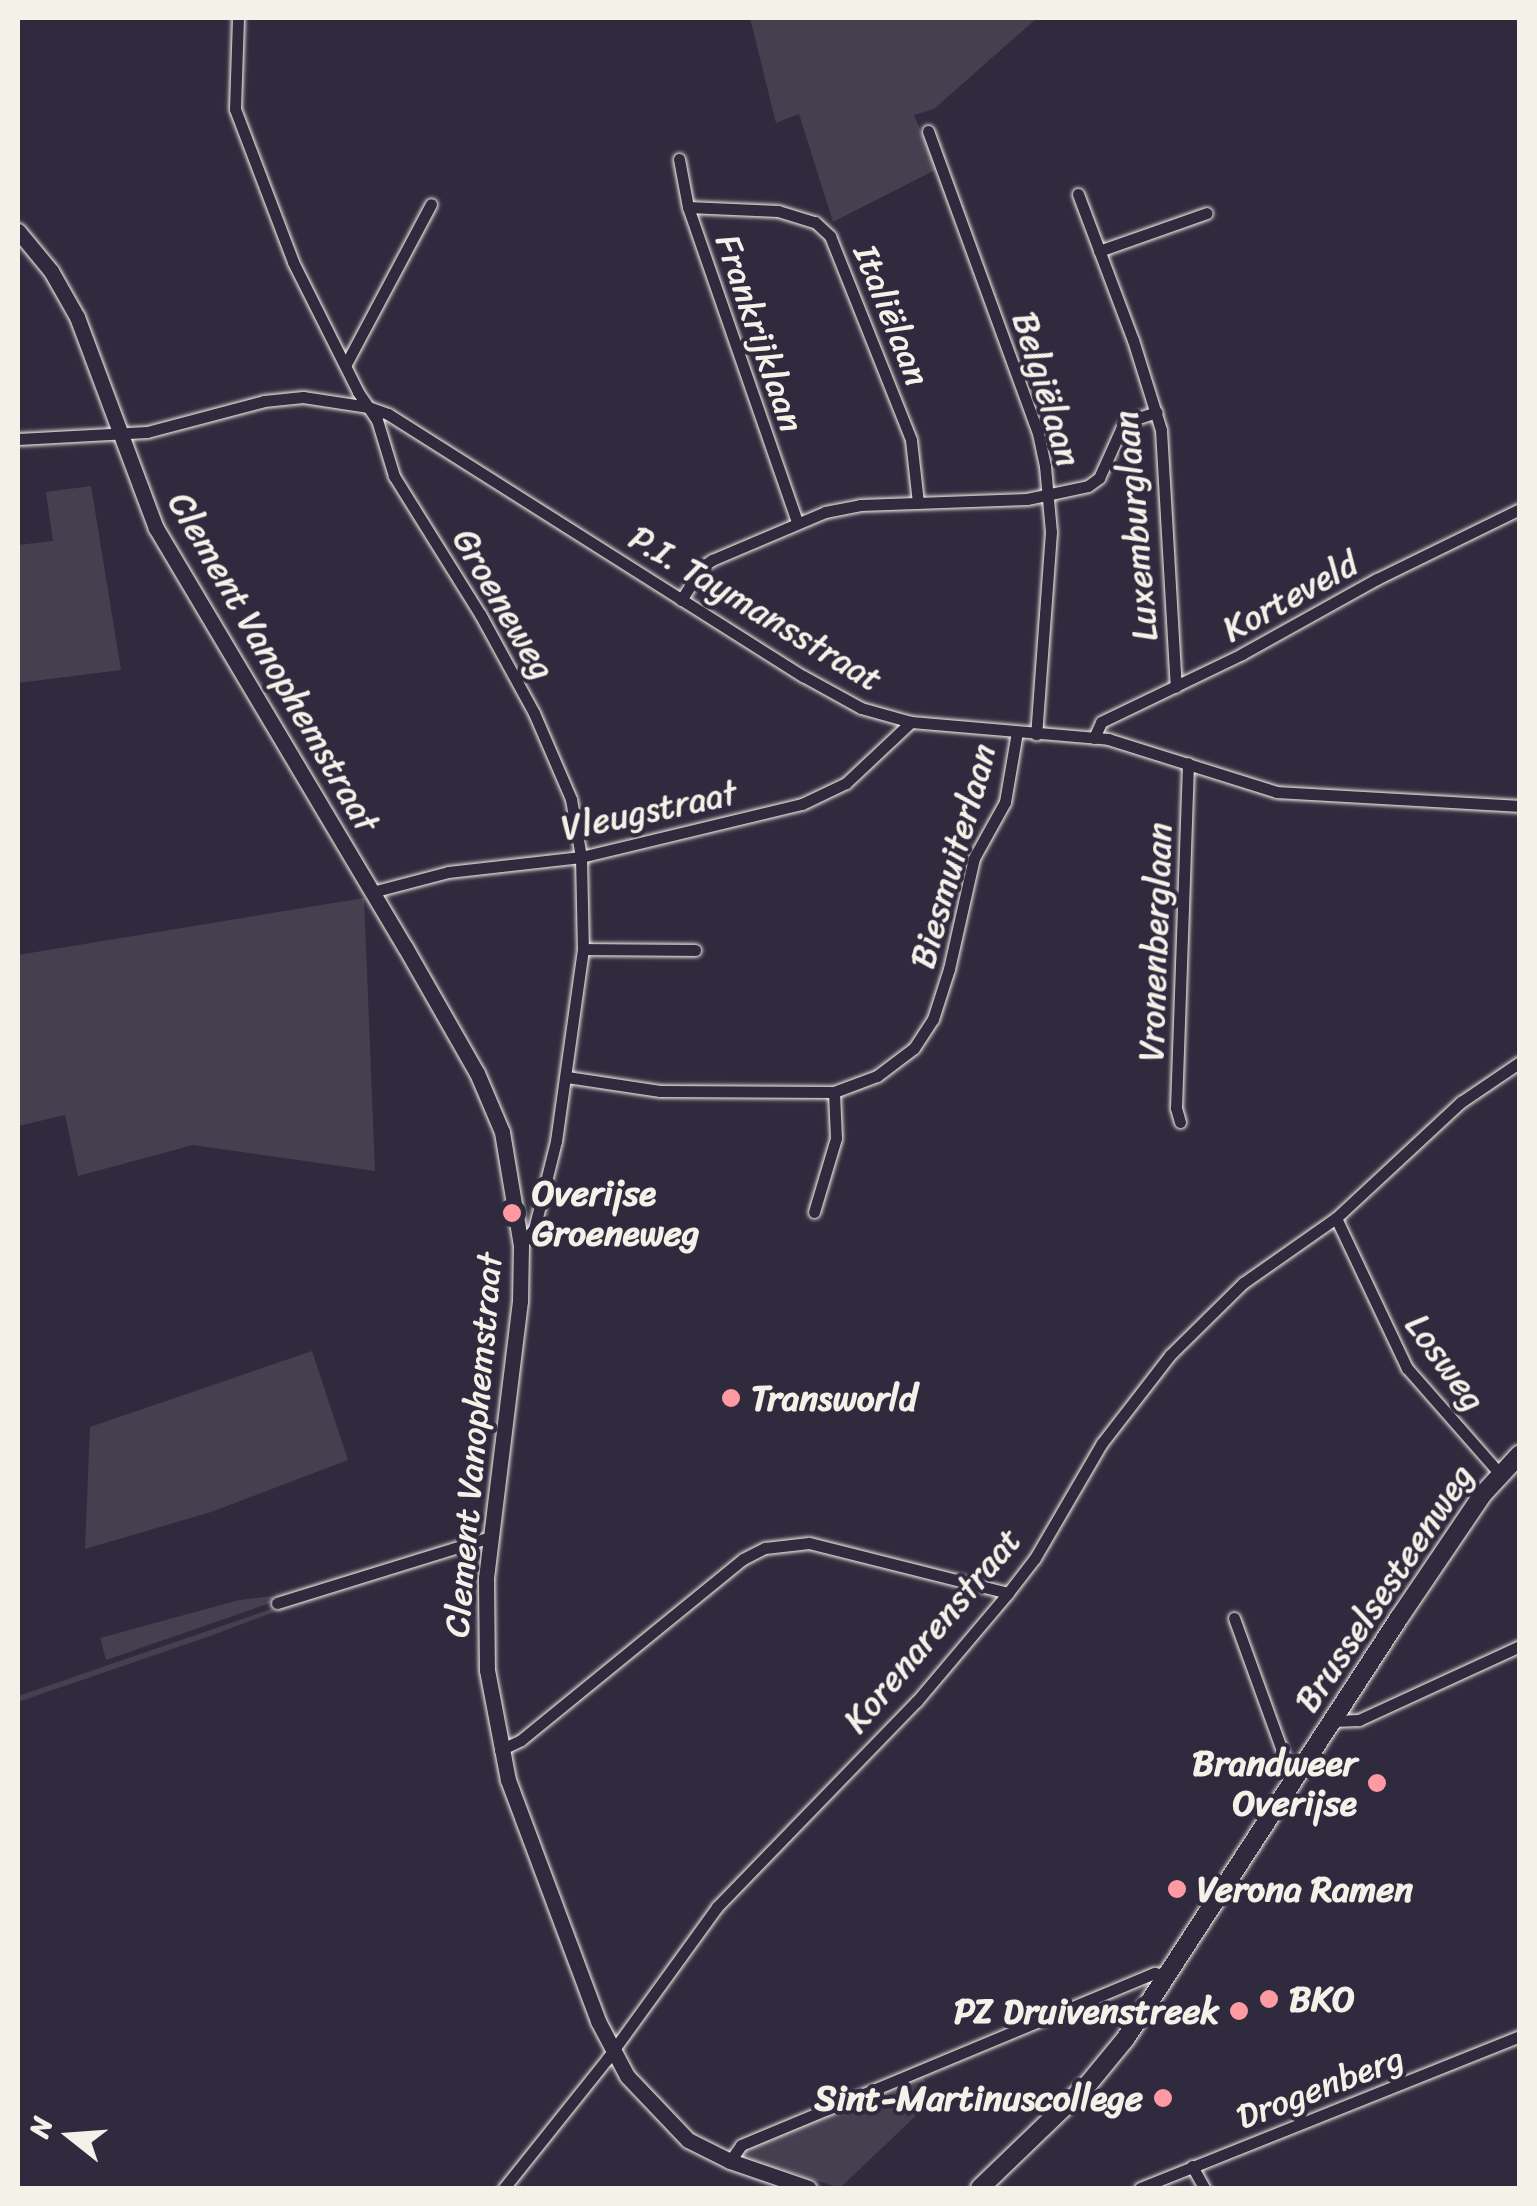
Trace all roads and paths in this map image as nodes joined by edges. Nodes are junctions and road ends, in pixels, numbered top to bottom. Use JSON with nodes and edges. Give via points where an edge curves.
{"nodes":[{"id":1,"x":238,"y":18,"type":"edge"},
{"id":2,"x":928,"y":131,"type":"dead end"},
{"id":3,"x":679,"y":159,"type":"dead end"},
{"id":4,"x":1078,"y":194,"type":"dead end"},
{"id":5,"x":431,"y":204,"type":"dead end"},
{"id":6,"x":688,"y":207,"type":"junction"},
{"id":7,"x":1207,"y":213,"type":"dead end"},
{"id":8,"x":18,"y":231,"type":"edge"},
{"id":9,"x":1100,"y":251,"type":"junction"},
{"id":10,"x":346,"y":364,"type":"junction"},
{"id":11,"x":368,"y":406,"type":"junction"},
{"id":12,"x":1157,"y":412,"type":"junction"},
{"id":13,"x":120,"y":434,"type":"junction"},
{"id":14,"x":18,"y":439,"type":"edge"},
{"id":15,"x":1050,"y":495,"type":"junction"},
{"id":16,"x":918,"y":502,"type":"junction"},
{"id":17,"x":1520,"y":508,"type":"edge"},
{"id":18,"x":797,"y":522,"type":"junction"},
{"id":19,"x":682,"y":600,"type":"junction"},
{"id":20,"x":1176,"y":686,"type":"junction"},
{"id":21,"x":911,"y":722,"type":"junction"},
{"id":22,"x":1018,"y":732,"type":"junction"},
{"id":23,"x":1036,"y":734,"type":"junction"},
{"id":24,"x":1094,"y":738,"type":"junction"},
{"id":25,"x":1188,"y":764,"type":"junction"},
{"id":26,"x":1520,"y":806,"type":"edge"},
{"id":27,"x":580,"y":857,"type":"junction"},
{"id":28,"x":372,"y":892,"type":"junction"},
{"id":29,"x":583,"y":948,"type":"junction"},
{"id":30,"x":695,"y":950,"type":"dead end"},
{"id":31,"x":1520,"y":1062,"type":"edge"},
{"id":32,"x":568,"y":1076,"type":"junction"},
{"id":33,"x":834,"y":1092,"type":"junction"},
{"id":34,"x":1180,"y":1122,"type":"dead end"},
{"id":35,"x":814,"y":1212,"type":"dead end"},
{"id":36,"x":1336,"y":1218,"type":"junction"},
{"id":37,"x":522,"y":1245,"type":"junction"},
{"id":38,"x":1520,"y":1454,"type":"edge"},
{"id":39,"x":1500,"y":1474,"type":"junction"},
{"id":40,"x":490,"y":1538,"type":"junction"},
{"id":41,"x":1008,"y":1593,"type":"junction"},
{"id":42,"x":277,"y":1604,"type":"dead end"},
{"id":43,"x":1234,"y":1618,"type":"dead end"},
{"id":44,"x":1520,"y":1646,"type":"edge"},
{"id":45,"x":1344,"y":1704,"type":"junction"},
{"id":46,"x":1368,"y":1715,"type":"junction"},
{"id":47,"x":1333,"y":1721,"type":"junction"},
{"id":48,"x":500,"y":1750,"type":"junction"},
{"id":49,"x":1297,"y":1778,"type":"junction"},
{"id":50,"x":1168,"y":1976,"type":"junction"},
{"id":51,"x":1520,"y":2036,"type":"edge"},
{"id":52,"x":612,"y":2052,"type":"junction"},
{"id":53,"x":730,"y":2161,"type":"junction"},
{"id":54,"x":1192,"y":2166,"type":"junction"},
{"id":55,"x":504,"y":2188,"type":"edge"},
{"id":56,"x":809,"y":2188,"type":"edge"},
{"id":57,"x":980,"y":2188,"type":"edge"},
{"id":58,"x":1140,"y":2188,"type":"edge"},
{"id":59,"x":1204,"y":2188,"type":"edge"}],
"edges":[{"from":1,"to":10,"type":"street","name":"Groeneweg","via":[[235,109],[293,262]]},
{"from":2,"to":15,"type":"street","name":"Belgiëlaan","via":[[1038,433]]},
{"from":3,"to":6,"type":"street","name":"Frankrijklaan"},
{"from":4,"to":9,"type":"street","name":"Luxemburglaan"},
{"from":5,"to":10,"type":"street"},
{"from":6,"to":16,"type":"street","name":"Italiëlaan","via":[[778,211],[815,222],[830,236],[912,440]]},
{"from":6,"to":18,"type":"street","name":"Frankrijklaan"},
{"from":7,"to":9,"type":"street"},
{"from":8,"to":13,"type":"street","name":"Clement Vanophemstraat","via":[[77,317]]},
{"from":9,"to":12,"type":"street","name":"Luxemburglaan"},
{"from":10,"to":11,"type":"street","name":"Groeneweg"},
{"from":11,"to":13,"type":"street","name":"P.I. Taymansstraat","via":[[284,399]]},
{"from":11,"to":19,"type":"street","name":"P.I. Taymansstraat"},
{"from":11,"to":27,"type":"street","name":"Groeneweg","via":[[408,500],[440,544],[534,712],[571,799]]},
{"from":12,"to":15,"type":"street","via":[[1121,429],[1099,478]]},
{"from":12,"to":20,"type":"street","name":"Luxemburglaan"},
{"from":13,"to":14,"type":"street","name":"P.I. Taymansstraat"},
{"from":13,"to":28,"type":"street","name":"Clement Vanophemstraat","via":[[169,551]]},
{"from":15,"to":16,"type":"street"},
{"from":15,"to":23,"type":"street","name":"Belgiëlaan"},
{"from":16,"to":18,"type":"street","via":[[860,505]]},
{"from":17,"to":20,"type":"street","name":"Korteveld"},
{"from":18,"to":19,"type":"street","via":[[703,566]]},
{"from":19,"to":21,"type":"street","name":"P.I. Taymansstraat","via":[[836,696]]},
{"from":20,"to":24,"type":"street","name":"Korteveld","via":[[1102,722]]},
{"from":21,"to":22,"type":"street","name":"P.I. Taymansstraat"},
{"from":21,"to":27,"type":"street","name":"Vleugstraat","via":[[846,783],[802,804]]},
{"from":22,"to":23,"type":"street","name":"P.I. Taymansstraat"},
{"from":22,"to":33,"type":"street","name":"Biesmuiterlaan","via":[[1005,802],[974,858],[933,1020],[914,1048],[877,1076]]},
{"from":23,"to":24,"type":"street","name":"P.I. Taymansstraat"},
{"from":24,"to":25,"type":"street","name":"P.I. Taymansstraat"},
{"from":25,"to":26,"type":"street","name":"P.I. Taymansstraat","via":[[1276,792]]},
{"from":25,"to":34,"type":"street","name":"Vronenberglaan"},
{"from":27,"to":28,"type":"street","name":"Vleugstraat","via":[[448,872]]},
{"from":27,"to":29,"type":"street","name":"Groeneweg"},
{"from":28,"to":37,"type":"street","name":"Clement Vanophemstraat","via":[[496,1117]]},
{"from":29,"to":30,"type":"street"},
{"from":29,"to":32,"type":"street","name":"Groeneweg"},
{"from":31,"to":36,"type":"street","name":"Korenarenstraat","via":[[1461,1102]]},
{"from":32,"to":33,"type":"street","name":"Biesmuiterlaan","via":[[660,1091]]},
{"from":32,"to":37,"type":"street","name":"Groeneweg","via":[[534,1229]]},
{"from":33,"to":35,"type":"street","via":[[836,1138]]},
{"from":36,"to":39,"type":"street","name":"Losweg","via":[[1400,1357]]},
{"from":36,"to":41,"type":"street","name":"Korenarenstraat","via":[[1242,1283],[1170,1356],[1102,1443],[1036,1558]]},
{"from":37,"to":40,"type":"street","name":"Clement Vanophemstraat","via":[[514,1368]]},
{"from":38,"to":39,"type":"main road","name":"Brusselsesteenweg"},
{"from":39,"to":45,"type":"main road","name":"Brusselsesteenweg"},
{"from":40,"to":42,"type":"street"},
{"from":40,"to":48,"type":"street","name":"Clement Vanophemstraat","via":[[484,1642]]},
{"from":41,"to":48,"type":"street","via":[[841,1552],[797,1544],[765,1548]]},
{"from":41,"to":52,"type":"street","name":"Korenarenstraat","via":[[916,1702],[717,1907]]},
{"from":43,"to":49,"type":"street"},
{"from":44,"to":46,"type":"street"},
{"from":45,"to":46,"type":"street"},
{"from":45,"to":47,"type":"main road","name":"Brusselsesteenweg"},
{"from":46,"to":47,"type":"street"},
{"from":47,"to":49,"type":"main road","name":"Brusselsesteenweg"},
{"from":48,"to":52,"type":"street","name":"Clement Vanophemstraat"},
{"from":49,"to":50,"type":"main road","name":"Brusselsesteenweg"},
{"from":50,"to":53,"type":"street","via":[[1155,1973],[741,2145]]},
{"from":50,"to":57,"type":"main road","name":"Brusselsesteenweg","via":[[1096,2076]]},
{"from":51,"to":54,"type":"street","name":"Drogenberg"},
{"from":52,"to":53,"type":"street","name":"Clement Vanophemstraat","via":[[670,2124]]},
{"from":52,"to":55,"type":"street","name":"Korenarenstraat"},
{"from":53,"to":56,"type":"street","name":"Clement Vanophemstraat"},
{"from":54,"to":58,"type":"street","name":"Drogenberg"},
{"from":54,"to":59,"type":"street"}]}
